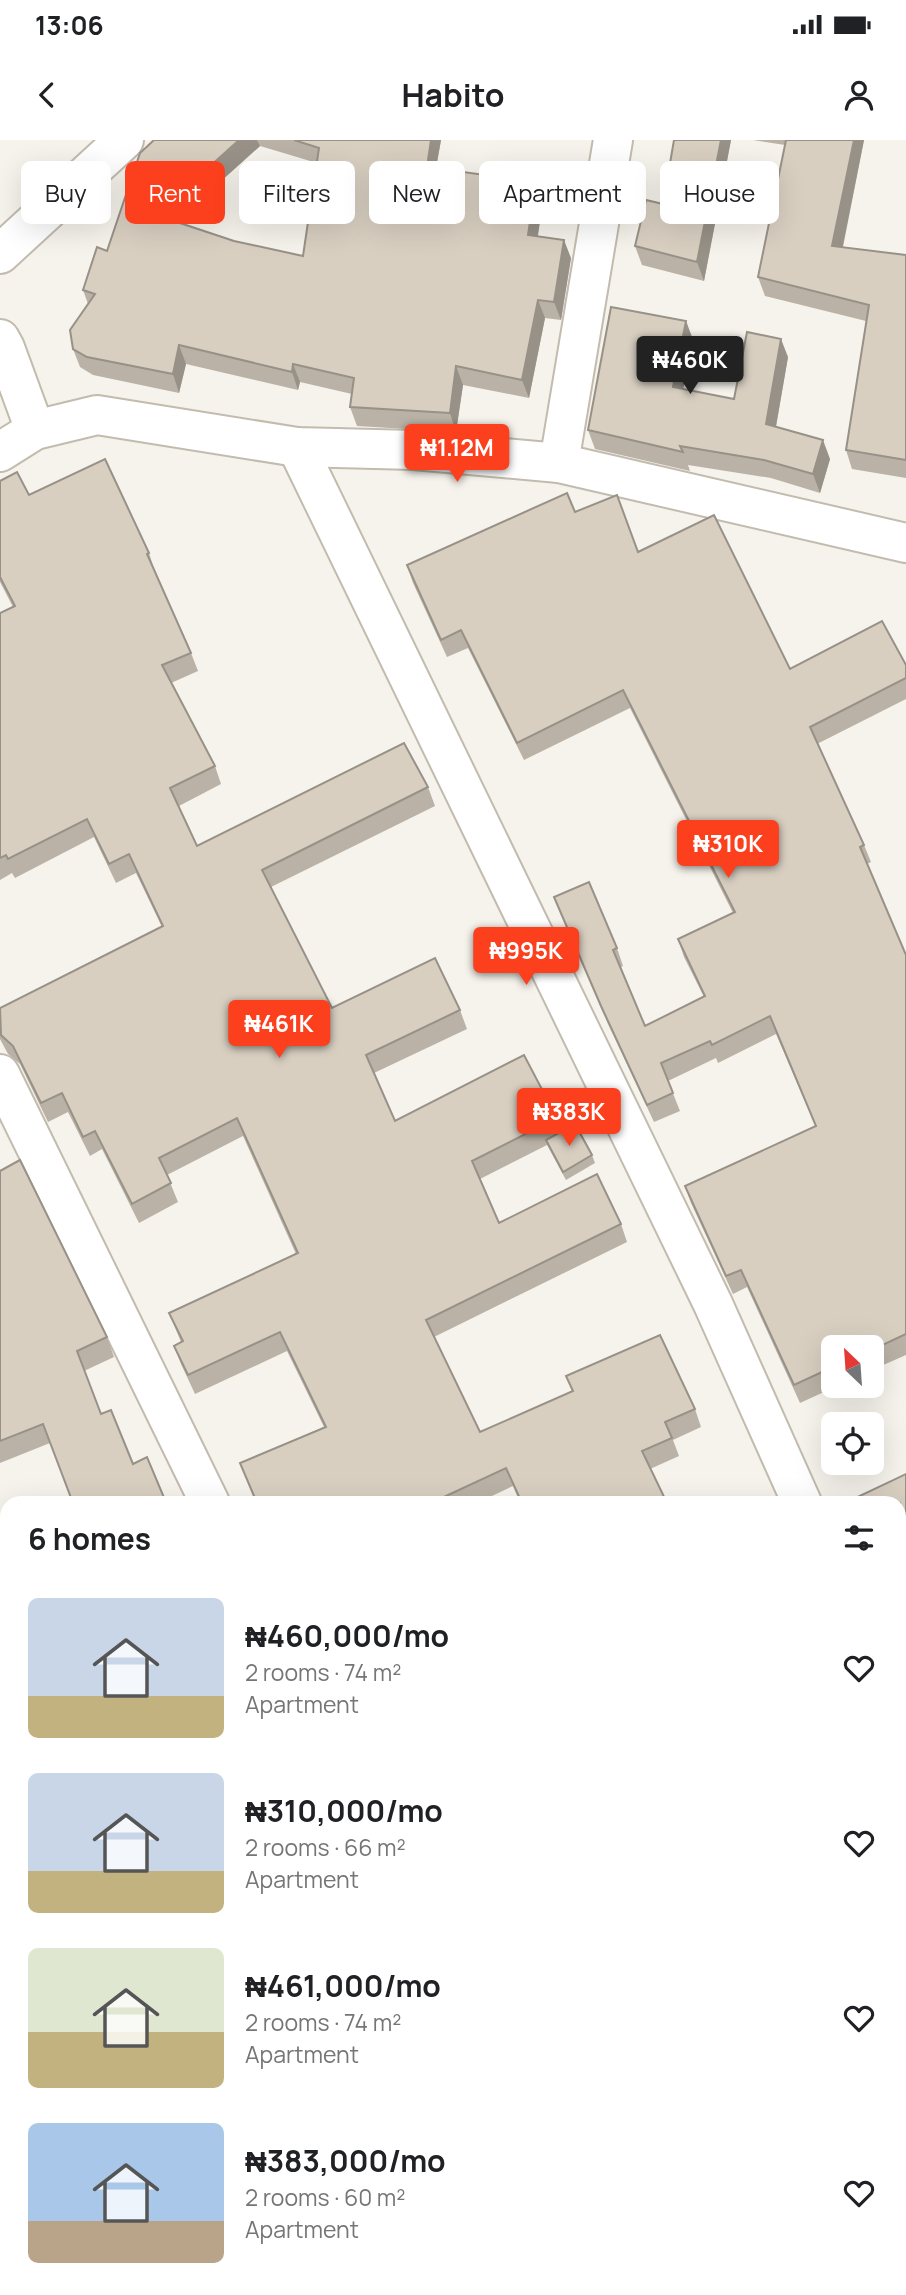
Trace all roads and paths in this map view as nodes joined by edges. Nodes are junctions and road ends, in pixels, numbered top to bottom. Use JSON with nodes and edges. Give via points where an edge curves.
{"nodes":[{"id":1,"x":124,"y":140,"type":"edge"},
{"id":2,"x":613,"y":140,"type":"edge"},
{"id":3,"x":0,"y":254,"type":"edge"},
{"id":4,"x":0,"y":340,"type":"edge"},
{"id":5,"x":35,"y":430,"type":"junction"},
{"id":6,"x":297,"y":447,"type":"junction"},
{"id":7,"x":0,"y":452,"type":"edge"},
{"id":8,"x":559,"y":463,"type":"junction"},
{"id":9,"x":906,"y":543,"type":"edge"},
{"id":10,"x":0,"y":1074,"type":"edge"},
{"id":11,"x":207,"y":1496,"type":"edge"},
{"id":12,"x":799,"y":1496,"type":"edge"}],
"edges":[{"from":1,"to":3,"type":"street"},
{"from":2,"to":8,"type":"street"},
{"from":4,"to":5,"type":"street"},
{"from":5,"to":6,"type":"street","via":[[97,415]]},
{"from":5,"to":7,"type":"street"},
{"from":6,"to":8,"type":"street","via":[[414,450]]},
{"from":6,"to":12,"type":"street","via":[[713,1304]]},
{"from":8,"to":9,"type":"street"},
{"from":10,"to":11,"type":"street"}]}
